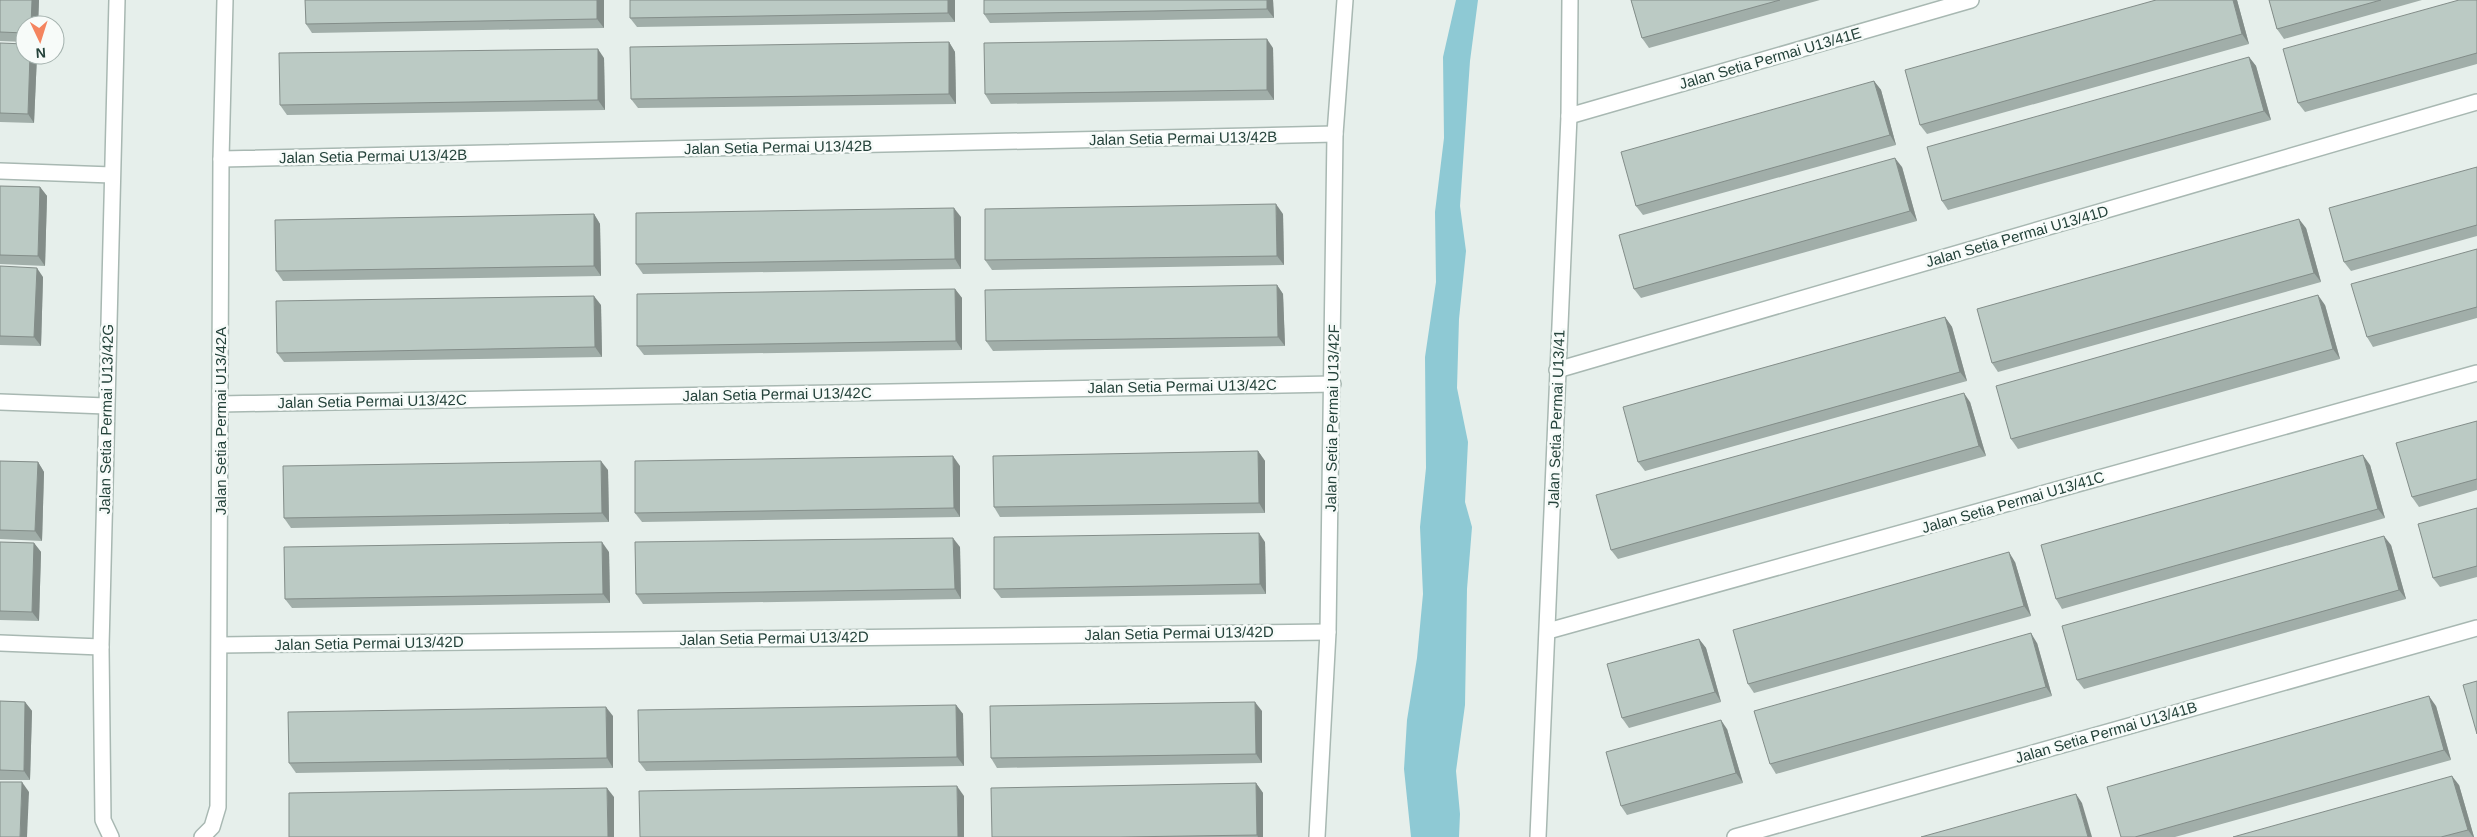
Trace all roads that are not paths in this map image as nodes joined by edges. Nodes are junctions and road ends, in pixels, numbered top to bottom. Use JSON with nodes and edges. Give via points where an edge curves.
{"nodes":[{"id":1,"x":117,"y":0,"type":"edge"},
{"id":2,"x":225,"y":0,"type":"edge"},
{"id":3,"x":1345,"y":0,"type":"edge"},
{"id":4,"x":1570,"y":0,"type":"edge"},
{"id":5,"x":1970,"y":0,"type":"edge"},
{"id":6,"x":2477,"y":102,"type":"edge"},
{"id":7,"x":1569,"y":116,"type":"junction"},
{"id":8,"x":1335,"y":134,"type":"junction"},
{"id":9,"x":221,"y":159,"type":"junction"},
{"id":10,"x":0,"y":171,"type":"edge"},
{"id":11,"x":112,"y":175,"type":"junction"},
{"id":12,"x":1557,"y":370,"type":"junction"},
{"id":13,"x":2477,"y":373,"type":"edge"},
{"id":14,"x":1333,"y":384,"type":"junction"},
{"id":15,"x":0,"y":402,"type":"edge"},
{"id":16,"x":220,"y":404,"type":"junction"},
{"id":17,"x":106,"y":406,"type":"junction"},
{"id":18,"x":2477,"y":628,"type":"edge"},
{"id":19,"x":1548,"y":631,"type":"junction"},
{"id":20,"x":1328,"y":632,"type":"junction"},
{"id":21,"x":0,"y":643,"type":"edge"},
{"id":22,"x":220,"y":645,"type":"junction"},
{"id":23,"x":101,"y":647,"type":"junction"},
{"id":24,"x":111,"y":837,"type":"edge"},
{"id":25,"x":202,"y":837,"type":"edge"},
{"id":26,"x":1317,"y":837,"type":"edge"},
{"id":27,"x":1538,"y":837,"type":"edge"},
{"id":28,"x":1735,"y":837,"type":"edge"}],
"edges":[{"from":1,"to":11,"type":"street","name":"Jalan Setia Permai U13/42G"},
{"from":2,"to":9,"type":"street","name":"Jalan Setia Permai U13/42A"},
{"from":3,"to":8,"type":"street","name":"Jalan Setia Permai U13/42F"},
{"from":4,"to":7,"type":"street","name":"Jalan Setia Permai U13/41"},
{"from":5,"to":7,"type":"street","name":"Jalan Setia Permai U13/41E"},
{"from":6,"to":12,"type":"street","name":"Jalan Setia Permai U13/41D"},
{"from":7,"to":12,"type":"street","name":"Jalan Setia Permai U13/41"},
{"from":8,"to":9,"type":"street","name":"Jalan Setia Permai U13/42B"},
{"from":8,"to":14,"type":"street","name":"Jalan Setia Permai U13/42F"},
{"from":9,"to":16,"type":"street","name":"Jalan Setia Permai U13/42A"},
{"from":10,"to":11,"type":"street"},
{"from":11,"to":17,"type":"street","name":"Jalan Setia Permai U13/42G"},
{"from":12,"to":19,"type":"street","name":"Jalan Setia Permai U13/41"},
{"from":13,"to":19,"type":"street","name":"Jalan Setia Permai U13/41C"},
{"from":14,"to":16,"type":"street","name":"Jalan Setia Permai U13/42C"},
{"from":14,"to":20,"type":"street","name":"Jalan Setia Permai U13/42F"},
{"from":15,"to":17,"type":"street"},
{"from":16,"to":22,"type":"street","name":"Jalan Setia Permai U13/42A"},
{"from":17,"to":23,"type":"street","name":"Jalan Setia Permai U13/42G"},
{"from":18,"to":28,"type":"street","name":"Jalan Setia Permai U13/41B"},
{"from":19,"to":27,"type":"street","name":"Jalan Setia Permai U13/41"},
{"from":20,"to":22,"type":"street","name":"Jalan Setia Permai U13/42D"},
{"from":20,"to":26,"type":"street","name":"Jalan Setia Permai U13/42F"},
{"from":21,"to":23,"type":"street"},
{"from":22,"to":25,"type":"street","name":"Jalan Setia Permai U13/42A","via":[[218,807],[212,827]]},
{"from":23,"to":24,"type":"street","name":"Jalan Setia Permai U13/42G","via":[[104,820]]}]}
